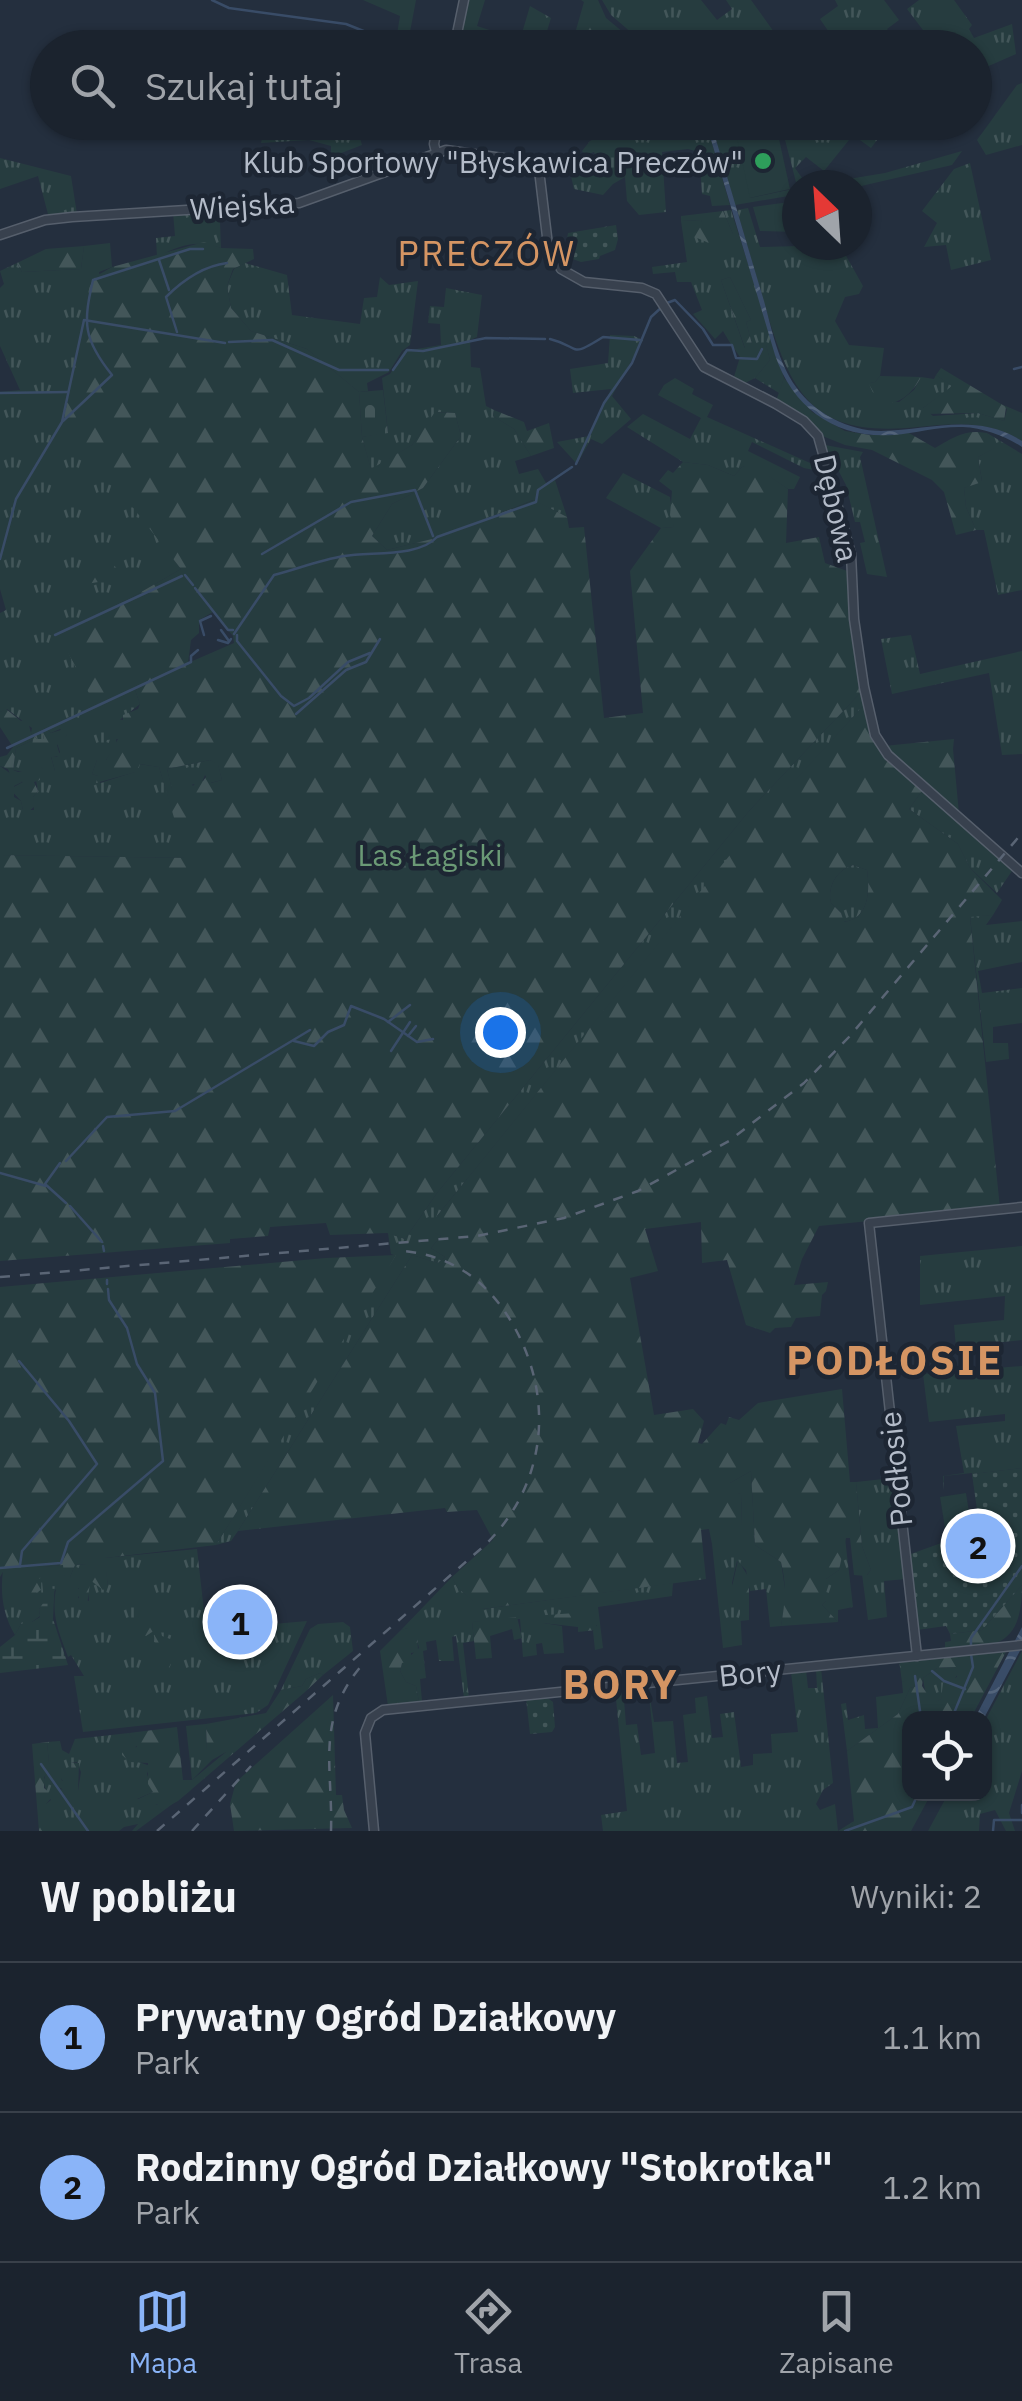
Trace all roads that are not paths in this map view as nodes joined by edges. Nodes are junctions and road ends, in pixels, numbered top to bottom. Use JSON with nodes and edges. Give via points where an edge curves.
{"nodes":[{"id":1,"x":464,"y":0,"type":"edge"},
{"id":2,"x":458,"y":30,"type":"edge"},
{"id":3,"x":435,"y":140,"type":"edge"},
{"id":4,"x":436,"y":152,"type":"junction"},
{"id":5,"x":0,"y":235,"type":"edge"},
{"id":6,"x":554,"y":260,"type":"joint"},
{"id":7,"x":1022,"y":873,"type":"edge"},
{"id":8,"x":1022,"y":1208,"type":"edge"},
{"id":9,"x":1022,"y":1645,"type":"edge"},
{"id":10,"x":917,"y":1656,"type":"junction"},
{"id":11,"x":374,"y":1831,"type":"edge"}],
"edges":[{"from":1,"to":2,"type":"street"},
{"from":3,"to":4,"type":"street"},
{"from":4,"to":5,"type":"street","name":"Wiejska","via":[[298,203],[44,220]]},
{"from":4,"to":6,"type":"street","name":"Wiejska","via":[[536,165]]},
{"from":6,"to":7,"type":"street","name":"Dębowa","via":[[584,282],[656,294],[704,367],[768,398],[818,436],[850,554],[858,650],[876,739]]},
{"from":8,"to":10,"type":"street","name":"Podłosie","via":[[869,1223]]},
{"from":9,"to":10,"type":"street","name":"Bory"},
{"from":10,"to":11,"type":"street","name":"Bory","via":[[388,1709],[366,1727]]}]}
